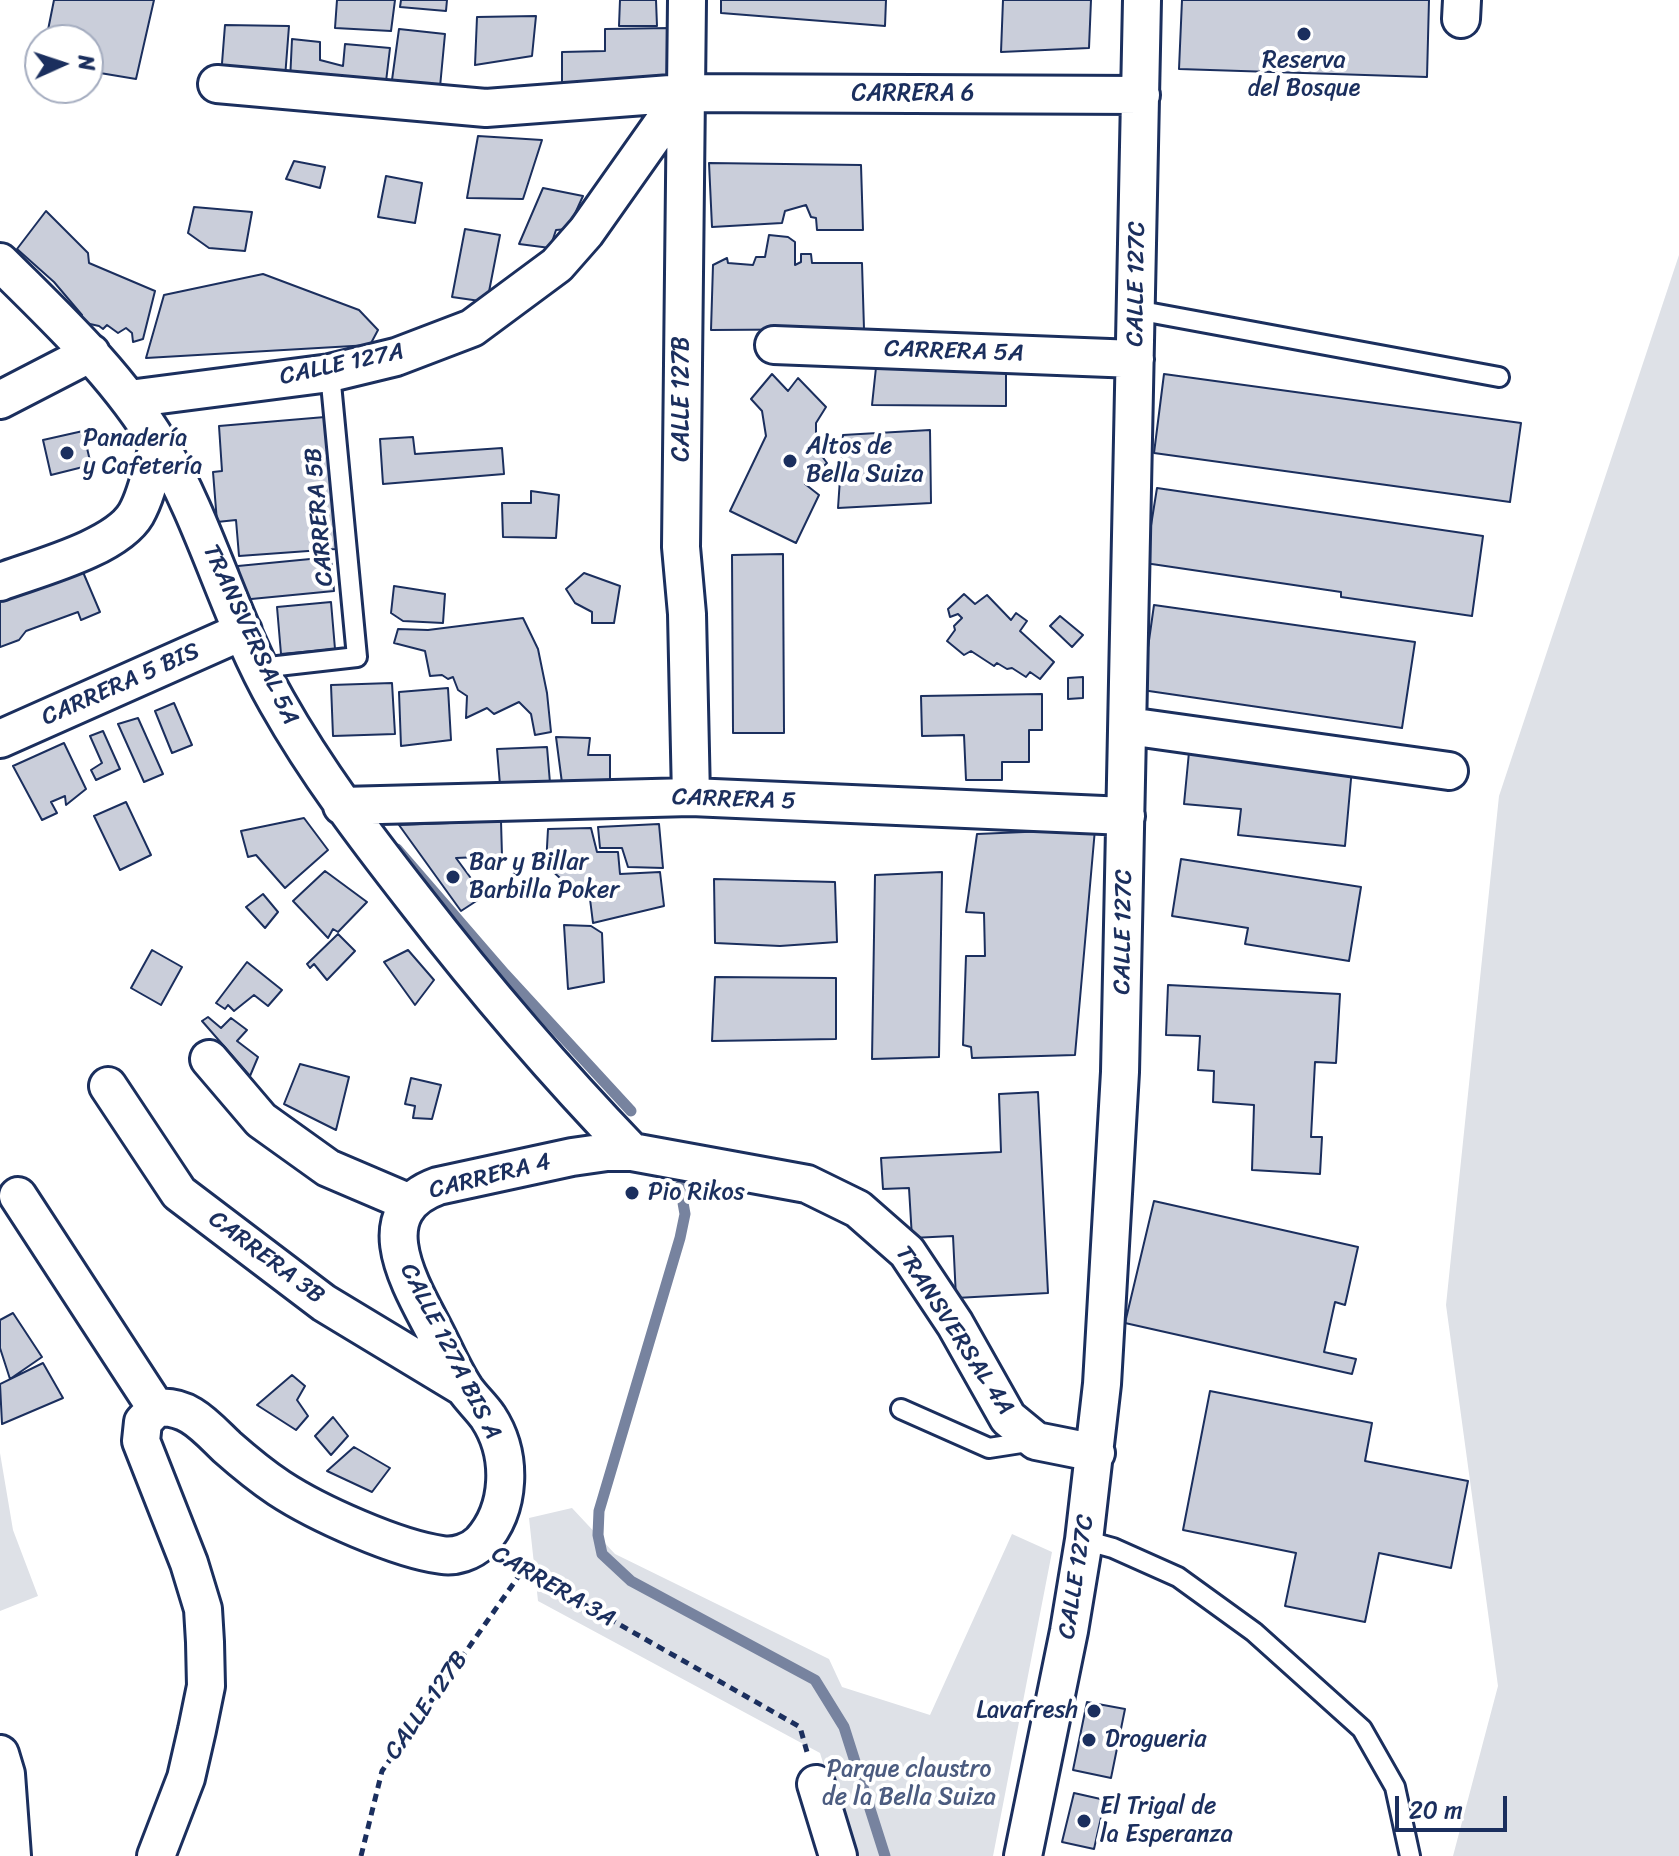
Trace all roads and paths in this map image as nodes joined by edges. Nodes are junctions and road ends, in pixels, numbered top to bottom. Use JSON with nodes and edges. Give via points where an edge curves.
{"nodes":[{"id":1,"x":687,"y":0,"type":"edge"},
{"id":2,"x":1142,"y":0,"type":"edge"},
{"id":3,"x":217,"y":84,"type":"dead end"},
{"id":4,"x":684,"y":93,"type":"junction"},
{"id":5,"x":1141,"y":95,"type":"junction"},
{"id":6,"x":0,"y":262,"type":"edge"},
{"id":7,"x":1136,"y":310,"type":"junction"},
{"id":8,"x":774,"y":345,"type":"dead end"},
{"id":9,"x":91,"y":353,"type":"junction"},
{"id":10,"x":1135,"y":359,"type":"junction"},
{"id":11,"x":330,"y":373,"type":"junction"},
{"id":12,"x":1499,"y":377,"type":"dead end"},
{"id":13,"x":129,"y":399,"type":"junction"},
{"id":14,"x":0,"y":400,"type":"edge"},
{"id":15,"x":159,"y":443,"type":"junction"},
{"id":16,"x":0,"y":582,"type":"edge"},
{"id":17,"x":243,"y":631,"type":"junction"},
{"id":18,"x":260,"y":668,"type":"junction"},
{"id":19,"x":1128,"y":726,"type":"junction"},
{"id":20,"x":0,"y":739,"type":"edge"},
{"id":21,"x":1449,"y":771,"type":"dead end"},
{"id":22,"x":691,"y":797,"type":"junction"},
{"id":23,"x":342,"y":806,"type":"junction"},
{"id":24,"x":1126,"y":816,"type":"junction"},
{"id":25,"x":209,"y":1059,"type":"dead end"},
{"id":26,"x":108,"y":1086,"type":"dead end"},
{"id":27,"x":632,"y":1152,"type":"junction"},
{"id":28,"x":18,"y":1196,"type":"dead end"},
{"id":29,"x":410,"y":1203,"type":"junction"},
{"id":30,"x":464,"y":1388,"type":"junction"},
{"id":31,"x":156,"y":1408,"type":"junction"},
{"id":32,"x":901,"y":1409,"type":"dead end"},
{"id":33,"x":1036,"y":1441,"type":"junction"},
{"id":34,"x":1096,"y":1453,"type":"junction"},
{"id":35,"x":1084,"y":1540,"type":"junction"},
{"id":36,"x":479,"y":1544,"type":"junction"},
{"id":37,"x":523,"y":1570,"type":"junction"},
{"id":38,"x":0,"y":1754,"type":"edge"},
{"id":39,"x":816,"y":1784,"type":"joint"},
{"id":40,"x":12,"y":1856,"type":"edge"},
{"id":41,"x":156,"y":1856,"type":"edge"},
{"id":42,"x":361,"y":1856,"type":"edge"},
{"id":43,"x":838,"y":1856,"type":"edge"},
{"id":44,"x":1023,"y":1856,"type":"edge"},
{"id":45,"x":1410,"y":1856,"type":"edge"}],
"edges":[{"from":1,"to":4,"type":"street","name":"CALLE 127B"},
{"from":2,"to":5,"type":"street","name":"CALLE 127C"},
{"from":3,"to":4,"type":"street","name":"CARRERA 6","via":[[486,108]]},
{"from":4,"to":5,"type":"street","name":"CARRERA 6"},
{"from":4,"to":11,"type":"street","name":"CALLE 127A","via":[[557,265],[472,328],[396,357]]},
{"from":4,"to":22,"type":"street","name":"CALLE 127B","via":[[681,547]]},
{"from":5,"to":7,"type":"street","name":"CALLE 127C"},
{"from":6,"to":9,"type":"street","name":"TRANSVERSAL 5A"},
{"from":7,"to":10,"type":"street","name":"CALLE 127C"},
{"from":7,"to":12,"type":"lane"},
{"from":8,"to":10,"type":"street","name":"CARRERA 5A"},
{"from":9,"to":13,"type":"street","name":"TRANSVERSAL 5A"},
{"from":9,"to":14,"type":"street"},
{"from":10,"to":19,"type":"street","name":"CALLE 127C"},
{"from":11,"to":13,"type":"street","name":"CALLE 127A"},
{"from":11,"to":18,"type":"lane","name":"CARRERA 5B","via":[[357,657]]},
{"from":13,"to":15,"type":"street","name":"TRANSVERSAL 5A"},
{"from":15,"to":16,"type":"street","via":[[144,498],[121,532]]},
{"from":15,"to":17,"type":"street","name":"TRANSVERSAL 5A"},
{"from":17,"to":18,"type":"street","name":"TRANSVERSAL 5A"},
{"from":17,"to":20,"type":"street","name":"CARRERA 5 BIS"},
{"from":18,"to":23,"type":"street","name":"TRANSVERSAL 5A"},
{"from":19,"to":21,"type":"street"},
{"from":19,"to":24,"type":"street","name":"CALLE 127C"},
{"from":22,"to":23,"type":"street","name":"CARRERA 5"},
{"from":22,"to":24,"type":"street","name":"CARRERA 5"},
{"from":23,"to":27,"type":"street","name":"TRANSVERSAL 5A","via":[[472,973]]},
{"from":24,"to":34,"type":"street","name":"CALLE 127C","via":[[1120,1072]]},
{"from":25,"to":29,"type":"street","name":"CARRERA 4","via":[[261,1120],[328,1168]]},
{"from":26,"to":30,"type":"street","name":"CARRERA 3B","via":[[179,1193],[324,1303]]},
{"from":27,"to":29,"type":"street","name":"CARRERA 4","via":[[572,1157],[453,1183],[425,1191]]},
{"from":27,"to":33,"type":"street","name":"TRANSVERSAL 4A","via":[[807,1184],[858,1209],[907,1252],[1008,1418]]},
{"from":28,"to":31,"type":"street"},
{"from":29,"to":30,"type":"street","name":"CALLE 127A BIS A","via":[[401,1216],[402,1263]]},
{"from":30,"to":36,"type":"street","name":"CALLE 127A BIS A","via":[[489,1420],[505,1471],[501,1507]]},
{"from":31,"to":36,"type":"street","name":"CARRERA 3A","via":[[170,1406],[206,1424],[253,1469],[323,1514],[443,1555],[460,1554]]},
{"from":31,"to":41,"type":"street","via":[[143,1422],[141,1441],[203,1609],[206,1686],[186,1778]]},
{"from":32,"to":33,"type":"lane","via":[[989,1448]]},
{"from":33,"to":34,"type":"street"},
{"from":34,"to":35,"type":"street","name":"CALLE 127C"},
{"from":35,"to":44,"type":"street","name":"CALLE 127C"},
{"from":35,"to":45,"type":"lane","via":[[1178,1577],[1254,1632],[1362,1729],[1395,1787]]},
{"from":36,"to":37,"type":"path","name":"CARRERA 3A"},
{"from":37,"to":39,"type":"path","name":"CARRERA 3A","via":[[800,1727]]},
{"from":37,"to":42,"type":"path","name":"CALLE 127B","via":[[382,1771]]},
{"from":38,"to":40,"type":"street"},
{"from":39,"to":43,"type":"street"}]}
